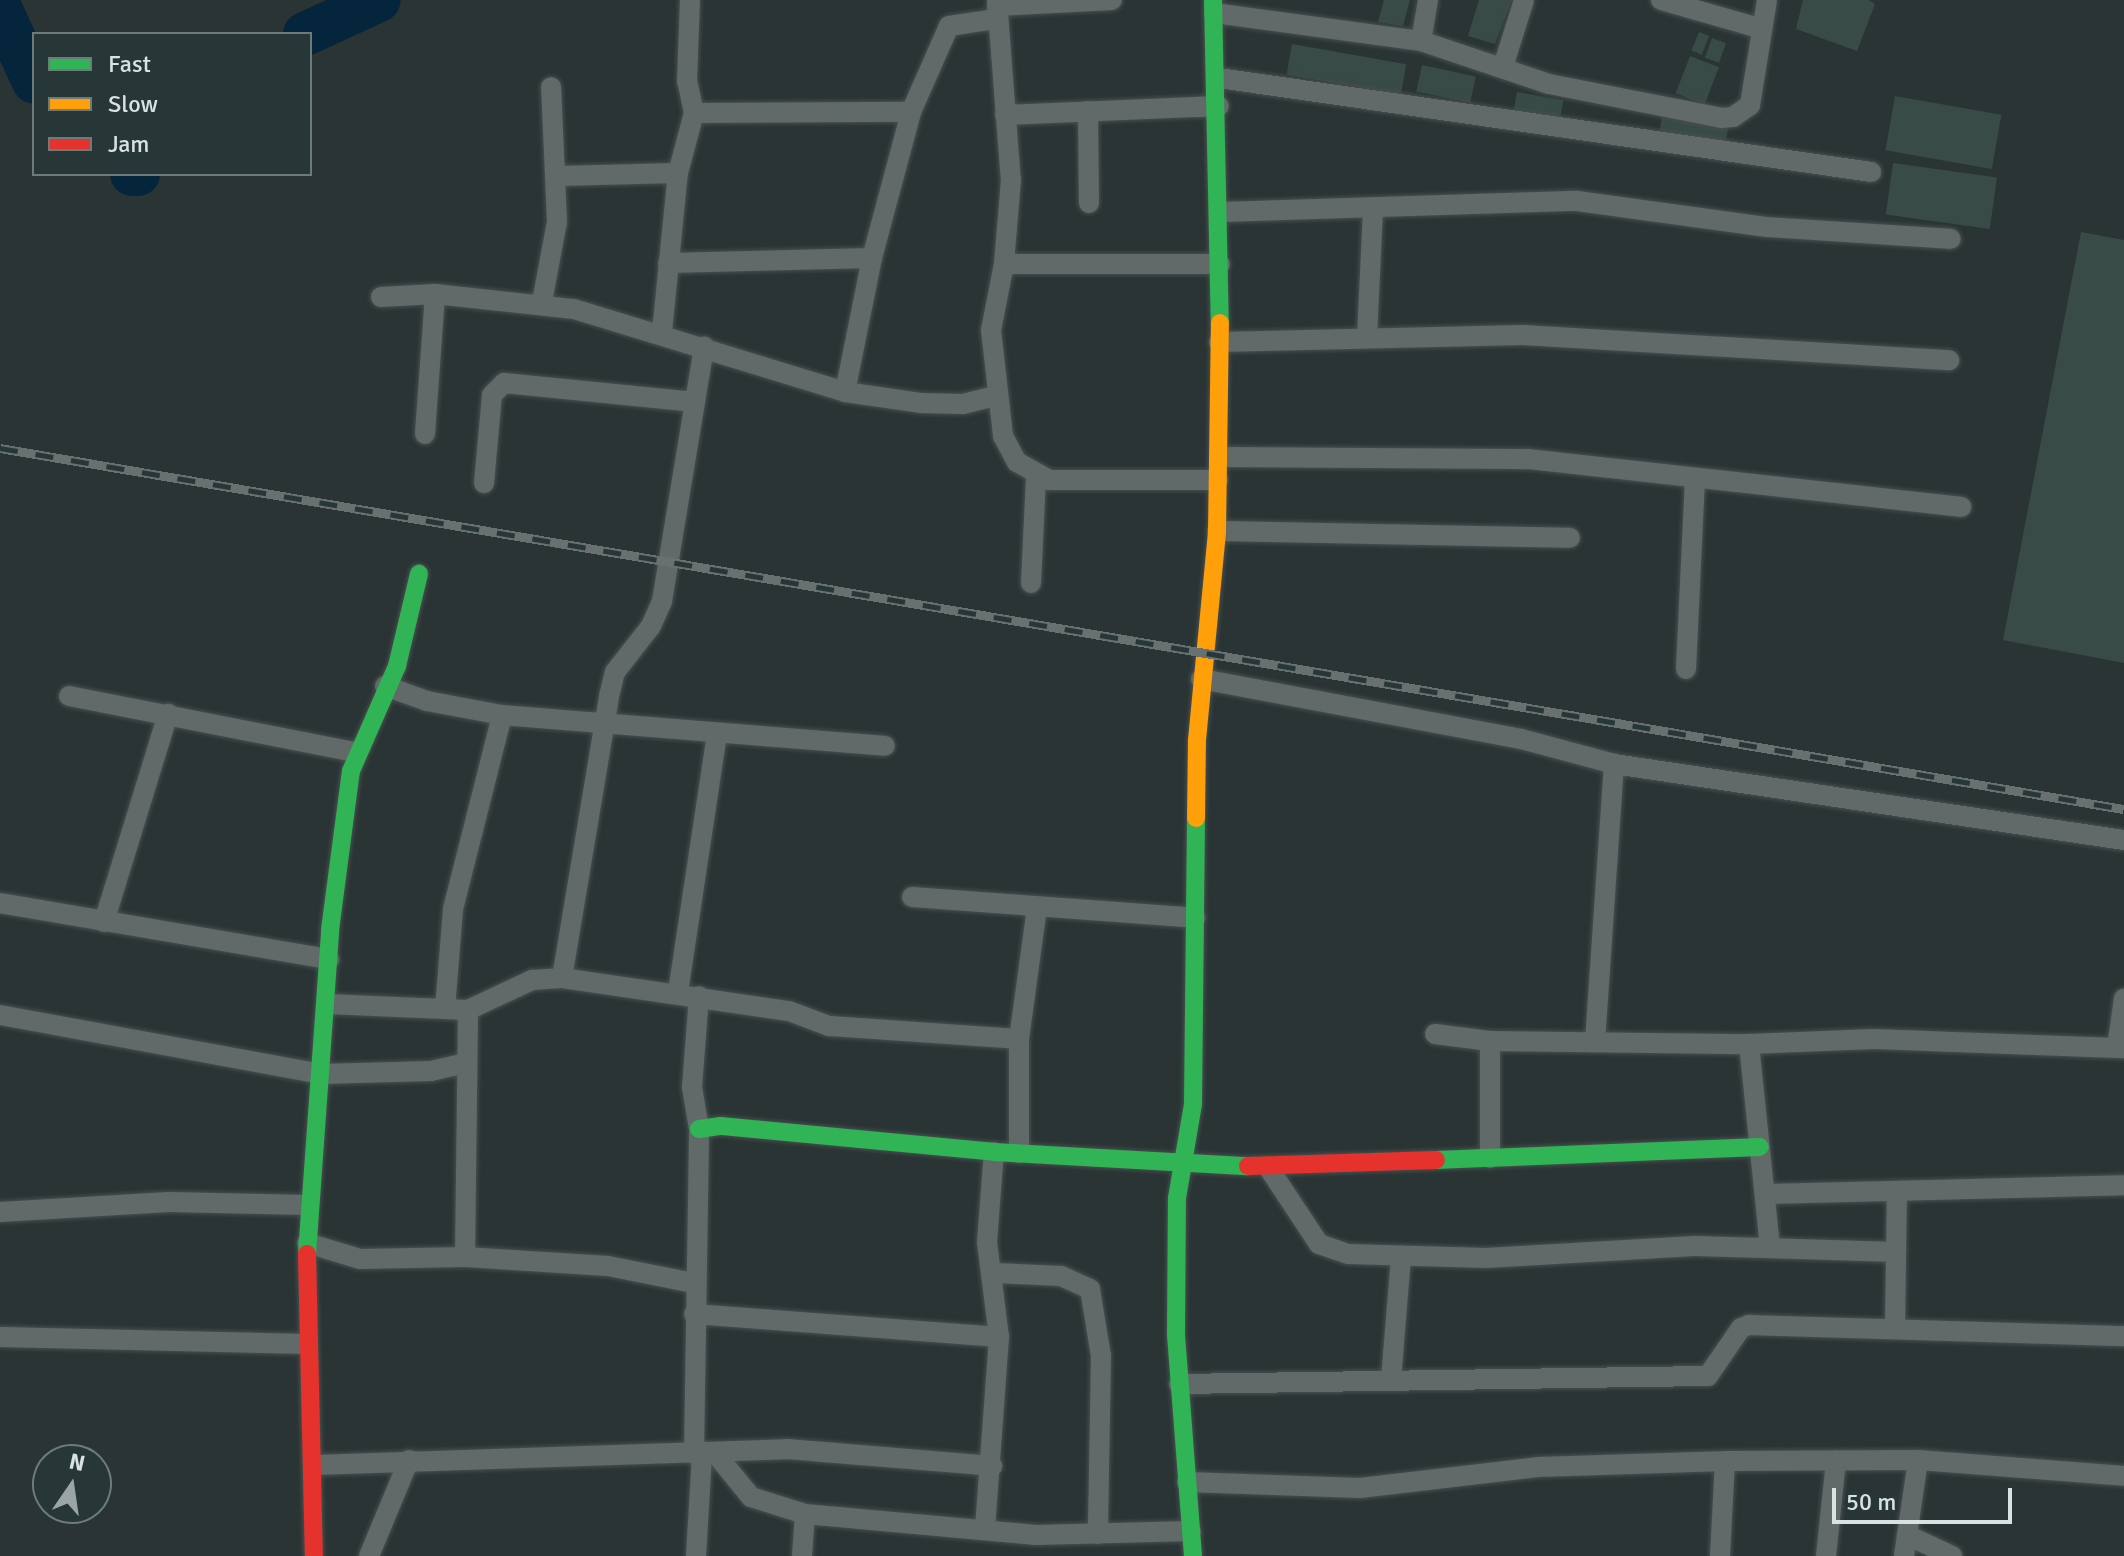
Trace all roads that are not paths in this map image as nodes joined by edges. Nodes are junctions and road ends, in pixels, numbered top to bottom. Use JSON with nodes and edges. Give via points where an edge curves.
{"nodes":[{"id":1,"x":690,"y":0,"type":"edge"},
{"id":2,"x":1112,"y":0,"type":"edge"},
{"id":3,"x":1428,"y":0,"type":"edge"},
{"id":4,"x":1524,"y":0,"type":"edge"},
{"id":5,"x":1661,"y":0,"type":"edge"},
{"id":6,"x":1767,"y":0,"type":"edge"},
{"id":7,"x":1213,"y":7,"type":"edge"},
{"id":8,"x":996,"y":8,"type":"edge"},
{"id":9,"x":1271,"y":10,"type":"edge"},
{"id":10,"x":1762,"y":29,"type":"junction"},
{"id":11,"x":1421,"y":41,"type":"junction"},
{"id":12,"x":1503,"y":67,"type":"junction"},
{"id":13,"x":1219,"y":78,"type":"junction"},
{"id":14,"x":551,"y":87,"type":"dead end"},
{"id":15,"x":1219,"y":106,"type":"junction"},
{"id":16,"x":1088,"y":111,"type":"junction"},
{"id":17,"x":911,"y":112,"type":"junction"},
{"id":18,"x":694,"y":113,"type":"junction"},
{"id":19,"x":1005,"y":115,"type":"junction"},
{"id":20,"x":1871,"y":172,"type":"dead end"},
{"id":21,"x":678,"y":173,"type":"junction"},
{"id":22,"x":558,"y":176,"type":"junction"},
{"id":23,"x":1089,"y":203,"type":"dead end"},
{"id":24,"x":1373,"y":210,"type":"junction"},
{"id":25,"x":1221,"y":212,"type":"junction"},
{"id":26,"x":1951,"y":239,"type":"dead end"},
{"id":27,"x":872,"y":258,"type":"junction"},
{"id":28,"x":668,"y":263,"type":"junction"},
{"id":29,"x":1004,"y":264,"type":"junction"},
{"id":30,"x":1220,"y":264,"type":"junction"},
{"id":31,"x":435,"y":294,"type":"junction"},
{"id":32,"x":381,"y":297,"type":"dead end"},
{"id":33,"x":542,"y":302,"type":"junction"},
{"id":34,"x":662,"y":332,"type":"junction"},
{"id":35,"x":1367,"y":337,"type":"junction"},
{"id":36,"x":1219,"y":342,"type":"junction"},
{"id":37,"x":704,"y":346,"type":"junction"},
{"id":38,"x":1949,"y":360,"type":"dead end"},
{"id":39,"x":845,"y":392,"type":"junction"},
{"id":40,"x":995,"y":396,"type":"junction"},
{"id":41,"x":695,"y":402,"type":"junction"},
{"id":42,"x":425,"y":434,"type":"dead end"},
{"id":43,"x":1219,"y":457,"type":"junction"},
{"id":44,"x":1036,"y":476,"type":"junction"},
{"id":45,"x":1218,"y":480,"type":"junction"},
{"id":46,"x":1695,"y":481,"type":"junction"},
{"id":47,"x":484,"y":483,"type":"dead end"},
{"id":48,"x":1961,"y":507,"type":"dead end"},
{"id":49,"x":1217,"y":531,"type":"junction"},
{"id":50,"x":1570,"y":538,"type":"dead end"},
{"id":51,"x":419,"y":574,"type":"dead end"},
{"id":52,"x":1031,"y":583,"type":"dead end"},
{"id":53,"x":1686,"y":669,"type":"dead end"},
{"id":54,"x":1201,"y":679,"type":"junction"},
{"id":55,"x":385,"y":686,"type":"junction"},
{"id":56,"x":69,"y":696,"type":"dead end"},
{"id":57,"x":168,"y":714,"type":"junction"},
{"id":58,"x":502,"y":715,"type":"junction"},
{"id":59,"x":604,"y":725,"type":"junction"},
{"id":60,"x":717,"y":733,"type":"junction"},
{"id":61,"x":885,"y":746,"type":"dead end"},
{"id":62,"x":355,"y":752,"type":"junction"},
{"id":63,"x":1614,"y":764,"type":"junction"},
{"id":64,"x":2124,"y":840,"type":"edge"},
{"id":65,"x":912,"y":897,"type":"dead end"},
{"id":66,"x":0,"y":903,"type":"edge"},
{"id":67,"x":1037,"y":908,"type":"junction"},
{"id":68,"x":1195,"y":918,"type":"junction"},
{"id":69,"x":104,"y":922,"type":"junction"},
{"id":70,"x":329,"y":959,"type":"junction"},
{"id":71,"x":562,"y":978,"type":"junction"},
{"id":72,"x":678,"y":992,"type":"junction"},
{"id":73,"x":699,"y":996,"type":"junction"},
{"id":74,"x":2124,"y":998,"type":"edge"},
{"id":75,"x":327,"y":1004,"type":"junction"},
{"id":76,"x":445,"y":1009,"type":"junction"},
{"id":77,"x":468,"y":1010,"type":"junction"},
{"id":78,"x":0,"y":1015,"type":"edge"},
{"id":79,"x":1435,"y":1034,"type":"dead end"},
{"id":80,"x":1019,"y":1039,"type":"junction"},
{"id":81,"x":1490,"y":1041,"type":"junction"},
{"id":82,"x":1595,"y":1042,"type":"junction"},
{"id":83,"x":1749,"y":1044,"type":"junction"},
{"id":84,"x":2121,"y":1048,"type":"edge"},
{"id":85,"x":467,"y":1063,"type":"junction"},
{"id":86,"x":321,"y":1074,"type":"junction"},
{"id":87,"x":699,"y":1129,"type":"junction"},
{"id":88,"x":1760,"y":1147,"type":"junction"},
{"id":89,"x":994,"y":1152,"type":"junction"},
{"id":90,"x":1019,"y":1153,"type":"junction"},
{"id":91,"x":1490,"y":1158,"type":"junction"},
{"id":92,"x":1181,"y":1159,"type":"junction"},
{"id":93,"x":1268,"y":1167,"type":"junction"},
{"id":94,"x":2124,"y":1185,"type":"edge"},
{"id":95,"x":1897,"y":1192,"type":"junction"},
{"id":96,"x":1767,"y":1194,"type":"junction"},
{"id":97,"x":308,"y":1205,"type":"junction"},
{"id":98,"x":0,"y":1212,"type":"edge"},
{"id":99,"x":307,"y":1243,"type":"junction"},
{"id":100,"x":1770,"y":1248,"type":"junction"},
{"id":101,"x":1896,"y":1252,"type":"junction"},
{"id":102,"x":465,"y":1257,"type":"junction"},
{"id":103,"x":1401,"y":1257,"type":"junction"},
{"id":104,"x":995,"y":1273,"type":"junction"},
{"id":105,"x":694,"y":1283,"type":"junction"},
{"id":106,"x":694,"y":1314,"type":"junction"},
{"id":107,"x":1895,"y":1328,"type":"junction"},
{"id":108,"x":2124,"y":1336,"type":"edge"},
{"id":109,"x":0,"y":1337,"type":"edge"},
{"id":110,"x":999,"y":1337,"type":"junction"},
{"id":111,"x":308,"y":1344,"type":"junction"},
{"id":112,"x":1391,"y":1379,"type":"junction"},
{"id":113,"x":1179,"y":1384,"type":"junction"},
{"id":114,"x":704,"y":1453,"type":"junction"},
{"id":115,"x":409,"y":1460,"type":"junction"},
{"id":116,"x":1918,"y":1460,"type":"junction"},
{"id":117,"x":1725,"y":1461,"type":"junction"},
{"id":118,"x":1836,"y":1461,"type":"junction"},
{"id":119,"x":314,"y":1465,"type":"junction"},
{"id":120,"x":992,"y":1466,"type":"junction"},
{"id":121,"x":2124,"y":1476,"type":"edge"},
{"id":122,"x":1187,"y":1482,"type":"junction"},
{"id":123,"x":805,"y":1514,"type":"junction"},
{"id":124,"x":985,"y":1528,"type":"junction"},
{"id":125,"x":1191,"y":1531,"type":"junction"},
{"id":126,"x":1098,"y":1534,"type":"junction"},
{"id":127,"x":1907,"y":1535,"type":"junction"},
{"id":128,"x":314,"y":1556,"type":"edge"},
{"id":129,"x":369,"y":1556,"type":"edge"},
{"id":130,"x":696,"y":1556,"type":"edge"},
{"id":131,"x":802,"y":1556,"type":"edge"},
{"id":132,"x":1193,"y":1556,"type":"edge"},
{"id":133,"x":1720,"y":1556,"type":"edge"},
{"id":134,"x":1826,"y":1556,"type":"edge"},
{"id":135,"x":1904,"y":1556,"type":"edge"},
{"id":136,"x":1952,"y":1556,"type":"edge"}],
"edges":[{"from":1,"to":18,"type":"street","via":[[687,81]]},
{"from":2,"to":8,"type":"street"},
{"from":3,"to":11,"type":"street"},
{"from":4,"to":12,"type":"street"},
{"from":5,"to":10,"type":"street"},
{"from":6,"to":10,"type":"street"},
{"from":7,"to":9,"type":"street"},
{"from":7,"to":13,"type":"street"},
{"from":8,"to":17,"type":"street","via":[[949,26]]},
{"from":8,"to":19,"type":"street"},
{"from":9,"to":11,"type":"street"},
{"from":10,"to":12,"type":"street","via":[[1756,88],[1750,105],[1733,117],[1620,101]]},
{"from":11,"to":12,"type":"street"},
{"from":13,"to":15,"type":"street"},
{"from":13,"to":20,"type":"street"},
{"from":14,"to":22,"type":"street"},
{"from":15,"to":16,"type":"street"},
{"from":15,"to":25,"type":"street"},
{"from":16,"to":19,"type":"street"},
{"from":16,"to":23,"type":"street"},
{"from":17,"to":18,"type":"street"},
{"from":17,"to":27,"type":"street"},
{"from":18,"to":21,"type":"street"},
{"from":19,"to":29,"type":"street","via":[[1011,180]]},
{"from":21,"to":22,"type":"street"},
{"from":21,"to":28,"type":"street"},
{"from":22,"to":33,"type":"street","via":[[557,222]]},
{"from":24,"to":25,"type":"street"},
{"from":24,"to":26,"type":"street","via":[[1577,201],[1767,227]]},
{"from":24,"to":35,"type":"street"},
{"from":25,"to":30,"type":"street"},
{"from":27,"to":28,"type":"street"},
{"from":27,"to":39,"type":"street"},
{"from":28,"to":34,"type":"street"},
{"from":29,"to":30,"type":"street"},
{"from":29,"to":40,"type":"street","via":[[991,330]]},
{"from":30,"to":36,"type":"street"},
{"from":31,"to":32,"type":"street"},
{"from":31,"to":33,"type":"street"},
{"from":31,"to":42,"type":"street"},
{"from":33,"to":34,"type":"street"},
{"from":34,"to":37,"type":"street"},
{"from":35,"to":36,"type":"street"},
{"from":35,"to":38,"type":"street","via":[[1523,335]]},
{"from":36,"to":43,"type":"street"},
{"from":37,"to":39,"type":"street"},
{"from":37,"to":41,"type":"street"},
{"from":39,"to":40,"type":"street","via":[[920,403],[963,404]]},
{"from":40,"to":44,"type":"street","via":[[1003,436],[1017,462]]},
{"from":41,"to":47,"type":"street","via":[[504,383],[492,395]]},
{"from":41,"to":59,"type":"street","via":[[662,601],[651,626],[615,672]]},
{"from":43,"to":45,"type":"street"},
{"from":43,"to":46,"type":"street","via":[[1528,459]]},
{"from":44,"to":45,"type":"street","via":[[1077,482]]},
{"from":44,"to":52,"type":"street"},
{"from":45,"to":49,"type":"street"},
{"from":46,"to":48,"type":"street"},
{"from":46,"to":53,"type":"street"},
{"from":49,"to":50,"type":"street"},
{"from":49,"to":54,"type":"street"},
{"from":51,"to":55,"type":"street","via":[[397,666]]},
{"from":54,"to":63,"type":"street","via":[[1521,739]]},
{"from":54,"to":68,"type":"street"},
{"from":55,"to":58,"type":"street","via":[[427,701]]},
{"from":55,"to":62,"type":"street"},
{"from":56,"to":57,"type":"street"},
{"from":57,"to":62,"type":"street","via":[[239,733]]},
{"from":57,"to":69,"type":"street"},
{"from":58,"to":59,"type":"street"},
{"from":58,"to":76,"type":"street","via":[[453,909]]},
{"from":59,"to":60,"type":"street"},
{"from":59,"to":71,"type":"street"},
{"from":60,"to":61,"type":"street"},
{"from":60,"to":72,"type":"street"},
{"from":62,"to":70,"type":"street"},
{"from":63,"to":64,"type":"street"},
{"from":63,"to":82,"type":"street"},
{"from":65,"to":67,"type":"street"},
{"from":66,"to":69,"type":"street"},
{"from":67,"to":68,"type":"street"},
{"from":67,"to":80,"type":"street"},
{"from":68,"to":92,"type":"street","via":[[1193,1104]]},
{"from":69,"to":70,"type":"street"},
{"from":70,"to":75,"type":"street"},
{"from":71,"to":72,"type":"street"},
{"from":71,"to":77,"type":"street","via":[[532,980]]},
{"from":72,"to":73,"type":"street"},
{"from":73,"to":80,"type":"street","via":[[789,1011],[829,1026]]},
{"from":73,"to":87,"type":"street","via":[[692,1087]]},
{"from":74,"to":84,"type":"street"},
{"from":75,"to":76,"type":"street"},
{"from":75,"to":86,"type":"street"},
{"from":76,"to":77,"type":"street"},
{"from":77,"to":85,"type":"street"},
{"from":78,"to":86,"type":"street"},
{"from":79,"to":81,"type":"street"},
{"from":80,"to":90,"type":"street"},
{"from":81,"to":82,"type":"street"},
{"from":81,"to":91,"type":"street"},
{"from":82,"to":83,"type":"street"},
{"from":83,"to":84,"type":"street","via":[[1874,1039]]},
{"from":83,"to":88,"type":"street"},
{"from":85,"to":86,"type":"street","via":[[431,1071]]},
{"from":85,"to":102,"type":"street"},
{"from":86,"to":97,"type":"street"},
{"from":87,"to":89,"type":"street","via":[[756,1128]]},
{"from":87,"to":105,"type":"street"},
{"from":88,"to":91,"type":"street"},
{"from":88,"to":96,"type":"street"},
{"from":89,"to":90,"type":"street"},
{"from":89,"to":104,"type":"street","via":[[987,1242]]},
{"from":90,"to":92,"type":"street"},
{"from":91,"to":93,"type":"street"},
{"from":92,"to":93,"type":"street"},
{"from":92,"to":113,"type":"street"},
{"from":93,"to":103,"type":"street","via":[[1325,1249]]},
{"from":94,"to":95,"type":"street"},
{"from":95,"to":96,"type":"street"},
{"from":95,"to":101,"type":"street"},
{"from":96,"to":100,"type":"street"},
{"from":97,"to":98,"type":"street","via":[[169,1202]]},
{"from":97,"to":99,"type":"street"},
{"from":99,"to":102,"type":"street","via":[[374,1260]]},
{"from":99,"to":111,"type":"street"},
{"from":100,"to":101,"type":"street"},
{"from":100,"to":103,"type":"street"},
{"from":101,"to":107,"type":"street"},
{"from":102,"to":105,"type":"street","via":[[608,1266]]},
{"from":103,"to":112,"type":"street"},
{"from":104,"to":110,"type":"street"},
{"from":104,"to":126,"type":"street","via":[[1061,1276],[1090,1289],[1101,1356]]},
{"from":105,"to":106,"type":"street"},
{"from":106,"to":110,"type":"street"},
{"from":106,"to":114,"type":"street"},
{"from":107,"to":108,"type":"street"},
{"from":107,"to":112,"type":"street","via":[[1749,1325],[1741,1328],[1708,1376]]},
{"from":109,"to":111,"type":"street"},
{"from":110,"to":120,"type":"street"},
{"from":111,"to":119,"type":"street"},
{"from":112,"to":113,"type":"street"},
{"from":113,"to":122,"type":"street"},
{"from":114,"to":115,"type":"street"},
{"from":114,"to":120,"type":"street","via":[[855,1451]]},
{"from":114,"to":123,"type":"street","via":[[751,1497]]},
{"from":114,"to":130,"type":"street"},
{"from":115,"to":119,"type":"street"},
{"from":115,"to":129,"type":"street"},
{"from":116,"to":118,"type":"street"},
{"from":116,"to":121,"type":"street"},
{"from":116,"to":127,"type":"street"},
{"from":117,"to":118,"type":"street"},
{"from":117,"to":122,"type":"street","via":[[1538,1467],[1336,1489]]},
{"from":117,"to":133,"type":"street"},
{"from":118,"to":134,"type":"street"},
{"from":119,"to":128,"type":"street"},
{"from":120,"to":124,"type":"street"},
{"from":122,"to":125,"type":"street"},
{"from":123,"to":124,"type":"street"},
{"from":123,"to":131,"type":"street"},
{"from":124,"to":126,"type":"street"},
{"from":125,"to":126,"type":"street"},
{"from":125,"to":132,"type":"street"},
{"from":127,"to":135,"type":"street"},
{"from":127,"to":136,"type":"street"}]}
